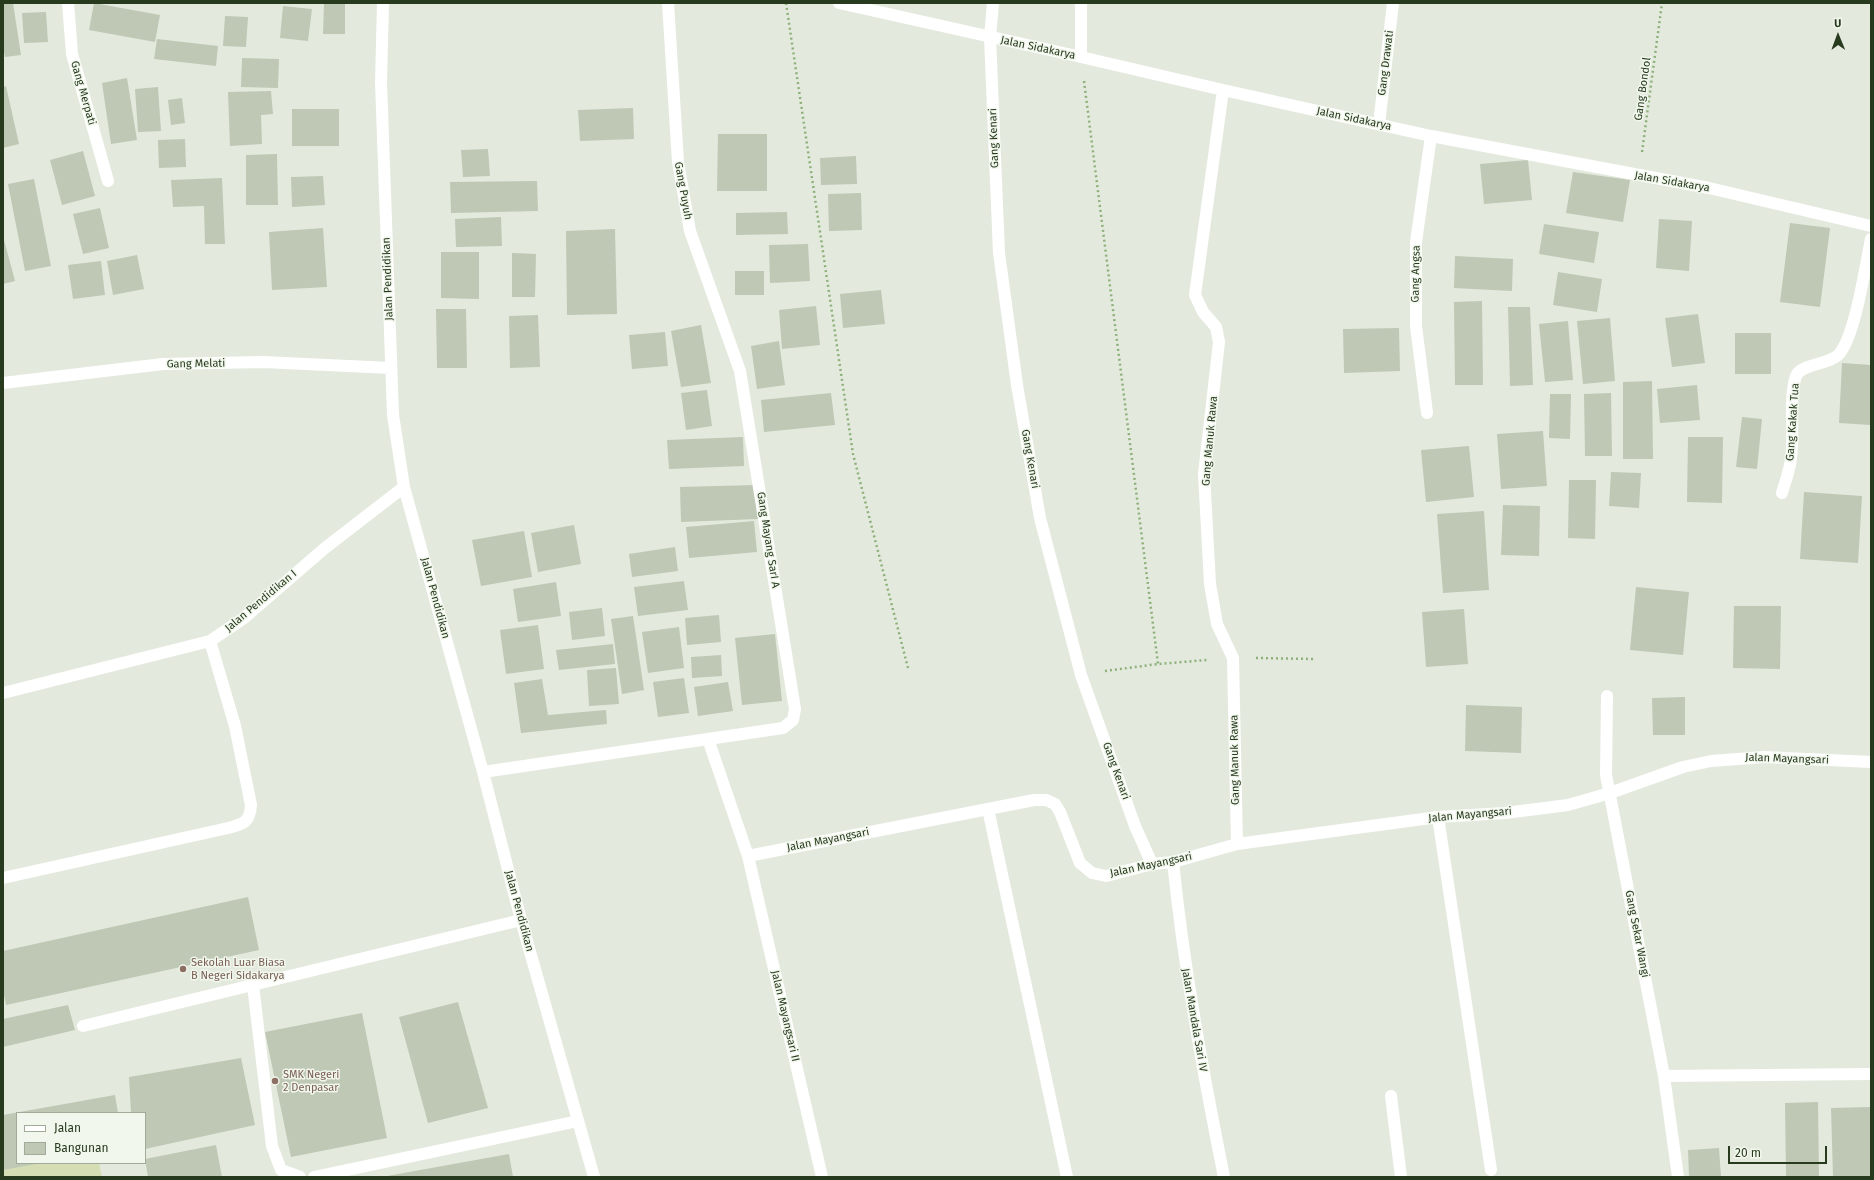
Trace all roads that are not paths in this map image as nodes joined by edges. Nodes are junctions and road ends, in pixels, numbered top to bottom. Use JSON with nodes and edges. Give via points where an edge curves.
{"nodes":[{"id":1,"x":68,"y":3,"type":"edge"},
{"id":2,"x":383,"y":3,"type":"edge"},
{"id":3,"x":668,"y":3,"type":"edge"},
{"id":4,"x":839,"y":3,"type":"edge"},
{"id":5,"x":993,"y":3,"type":"edge"},
{"id":6,"x":1081,"y":3,"type":"edge"},
{"id":7,"x":1393,"y":3,"type":"edge"},
{"id":8,"x":990,"y":37,"type":"junction"},
{"id":9,"x":1081,"y":57,"type":"junction"},
{"id":10,"x":1223,"y":90,"type":"junction"},
{"id":11,"x":1379,"y":124,"type":"junction"},
{"id":12,"x":1431,"y":136,"type":"junction"},
{"id":13,"x":108,"y":181,"type":"dead end"},
{"id":14,"x":1871,"y":226,"type":"edge"},
{"id":15,"x":1871,"y":239,"type":"edge"},
{"id":16,"x":391,"y":368,"type":"junction"},
{"id":17,"x":740,"y":371,"type":"joint"},
{"id":18,"x":3,"y":383,"type":"edge"},
{"id":19,"x":1427,"y":413,"type":"dead end"},
{"id":20,"x":404,"y":487,"type":"junction"},
{"id":21,"x":1782,"y":493,"type":"dead end"},
{"id":22,"x":210,"y":641,"type":"junction"},
{"id":23,"x":3,"y":693,"type":"edge"},
{"id":24,"x":1607,"y":696,"type":"dead end"},
{"id":25,"x":708,"y":739,"type":"junction"},
{"id":26,"x":1871,"y":762,"type":"edge"},
{"id":27,"x":483,"y":772,"type":"junction"},
{"id":28,"x":1610,"y":793,"type":"junction"},
{"id":29,"x":988,"y":808,"type":"junction"},
{"id":30,"x":1438,"y":817,"type":"junction"},
{"id":31,"x":1237,"y":844,"type":"junction"},
{"id":32,"x":748,"y":856,"type":"junction"},
{"id":33,"x":1173,"y":862,"type":"junction"},
{"id":34,"x":1152,"y":864,"type":"junction"},
{"id":35,"x":3,"y":878,"type":"edge"},
{"id":36,"x":521,"y":920,"type":"junction"},
{"id":37,"x":253,"y":986,"type":"junction"},
{"id":38,"x":83,"y":1026,"type":"dead end"},
{"id":39,"x":1871,"y":1074,"type":"edge"},
{"id":40,"x":1664,"y":1076,"type":"junction"},
{"id":41,"x":1391,"y":1096,"type":"dead end"},
{"id":42,"x":578,"y":1121,"type":"junction"},
{"id":43,"x":1491,"y":1170,"type":"dead end"},
{"id":44,"x":300,"y":1177,"type":"edge"},
{"id":45,"x":314,"y":1177,"type":"edge"},
{"id":46,"x":594,"y":1177,"type":"edge"},
{"id":47,"x":822,"y":1177,"type":"edge"},
{"id":48,"x":1067,"y":1177,"type":"edge"},
{"id":49,"x":1224,"y":1177,"type":"edge"},
{"id":50,"x":1401,"y":1177,"type":"edge"},
{"id":51,"x":1678,"y":1177,"type":"edge"}],
"edges":[{"from":1,"to":13,"type":"street","name":"Gang Merpati","via":[[72,54]]},
{"from":2,"to":16,"type":"street","name":"Jalan Pendidikan","via":[[381,82]]},
{"from":3,"to":17,"type":"street","name":"Gang Puyuh","via":[[678,162],[690,231]]},
{"from":4,"to":8,"type":"street","name":"Jalan Sidakarya"},
{"from":5,"to":8,"type":"street","name":"Gang Kenari"},
{"from":6,"to":9,"type":"street"},
{"from":7,"to":11,"type":"street","name":"Gang Drawati"},
{"from":8,"to":9,"type":"street","name":"Jalan Sidakarya"},
{"from":8,"to":34,"type":"street","name":"Gang Kenari","via":[[999,253],[1017,385],[1040,518],[1081,675],[1135,826]]},
{"from":9,"to":10,"type":"street","name":"Jalan Sidakarya"},
{"from":10,"to":11,"type":"street","name":"Jalan Sidakarya"},
{"from":10,"to":31,"type":"street","name":"Gang Manuk Rawa","via":[[1195,294],[1203,312],[1216,326],[1219,342],[1204,474],[1210,584],[1217,624],[1233,658]]},
{"from":11,"to":12,"type":"street","name":"Jalan Sidakarya"},
{"from":12,"to":14,"type":"street","name":"Jalan Sidakarya","via":[[1709,188]]},
{"from":12,"to":19,"type":"street","name":"Gang Angsa","via":[[1416,242],[1416,326]]},
{"from":15,"to":21,"type":"street","name":"Gang Kakak Tua","via":[[1856,312],[1840,353],[1833,360],[1800,371],[1796,376],[1791,459]]},
{"from":16,"to":18,"type":"street","name":"Gang Melati","via":[[263,362],[164,364]]},
{"from":16,"to":20,"type":"street","name":"Jalan Pendidikan","via":[[393,415]]},
{"from":17,"to":25,"type":"street","name":"Gang Mayang SarI A","via":[[795,709],[793,720],[782,728]]},
{"from":20,"to":22,"type":"street","name":"Jalan Pendidikan I","via":[[324,548],[244,618]]},
{"from":20,"to":27,"type":"street","name":"Jalan Pendidikan"},
{"from":22,"to":23,"type":"street","name":"Jalan Pendidikan I"},
{"from":22,"to":35,"type":"street","via":[[235,726],[252,805],[246,822]]},
{"from":24,"to":28,"type":"street","name":"Gang Sekar Wangi","via":[[1606,775]]},
{"from":25,"to":27,"type":"street"},
{"from":25,"to":32,"type":"street"},
{"from":26,"to":28,"type":"street","name":"Jalan Mayangsari","via":[[1764,757],[1711,761],[1683,767]]},
{"from":27,"to":36,"type":"street","name":"Jalan Pendidikan"},
{"from":28,"to":30,"type":"street","name":"Jalan Mayangsari","via":[[1568,805],[1505,813]]},
{"from":28,"to":40,"type":"street","name":"Gang Sekar Wangi"},
{"from":29,"to":32,"type":"street","name":"Jalan Mayangsari"},
{"from":29,"to":34,"type":"street","name":"Jalan Mayangsari","via":[[1034,800],[1046,800],[1055,804],[1080,863],[1092,873],[1106,876]]},
{"from":29,"to":48,"type":"street"},
{"from":30,"to":31,"type":"street","name":"Jalan Mayangsari"},
{"from":30,"to":43,"type":"street"},
{"from":31,"to":33,"type":"street","name":"Jalan Mayangsari"},
{"from":32,"to":47,"type":"street","name":"Jalan Mayangsari II"},
{"from":33,"to":34,"type":"street","name":"Jalan Mayangsari"},
{"from":33,"to":49,"type":"street","name":"Jalan Mandala Sari IV","via":[[1180,937]]},
{"from":36,"to":37,"type":"street"},
{"from":36,"to":42,"type":"street","name":"Jalan Pendidikan"},
{"from":37,"to":38,"type":"street"},
{"from":37,"to":44,"type":"street","via":[[272,1146],[281,1170]]},
{"from":39,"to":40,"type":"street"},
{"from":40,"to":51,"type":"street","name":"Gang Sekar Wangi"},
{"from":41,"to":50,"type":"street"},
{"from":42,"to":45,"type":"street"},
{"from":42,"to":46,"type":"street","name":"Jalan Pendidikan"}]}
